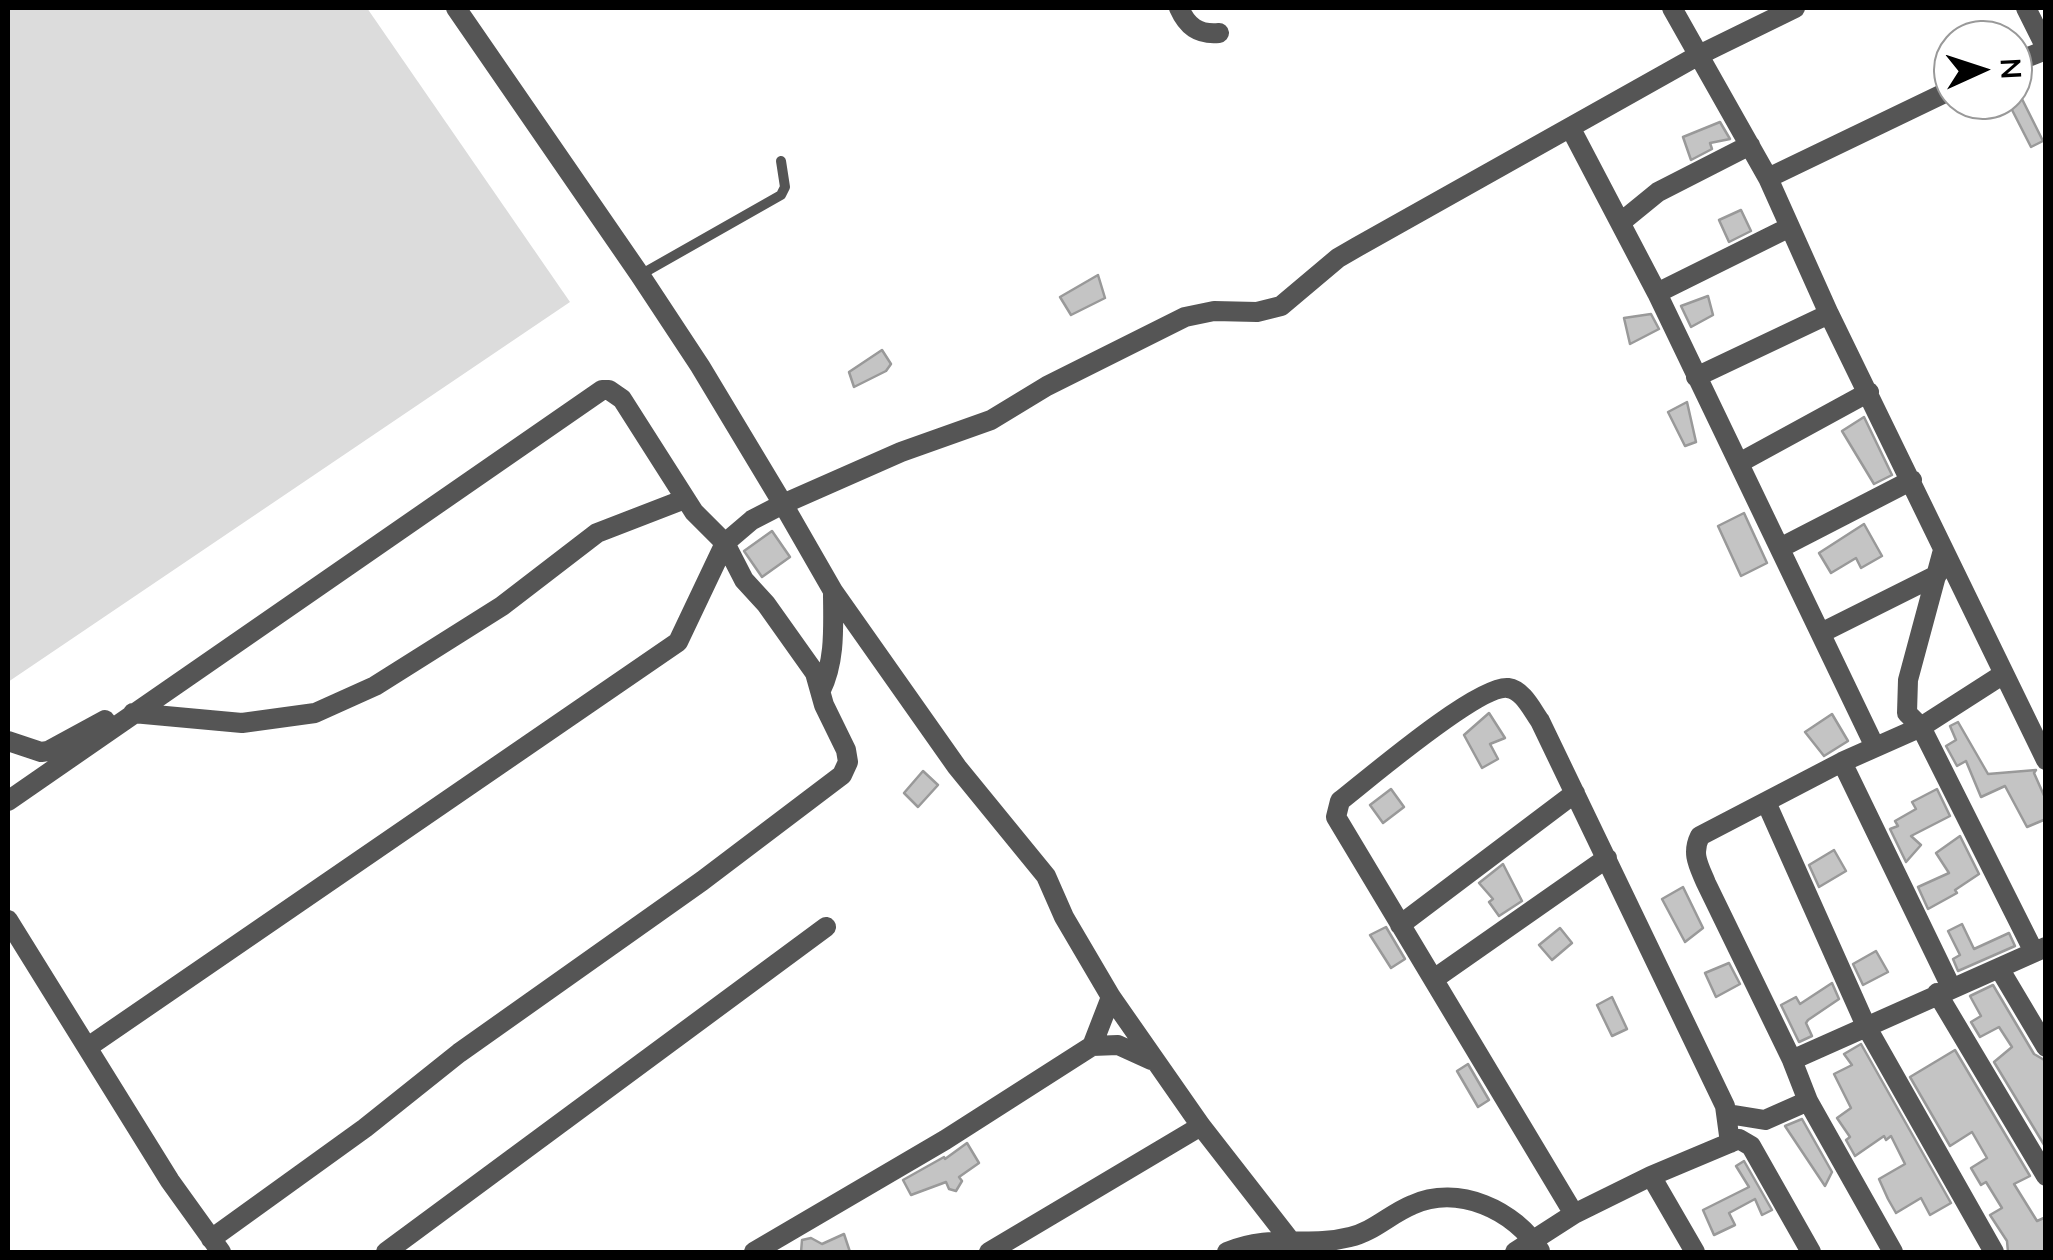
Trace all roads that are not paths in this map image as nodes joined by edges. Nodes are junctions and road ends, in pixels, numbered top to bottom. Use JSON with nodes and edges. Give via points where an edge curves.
{"nodes":[{"id":1,"x":1179,"y":8,"type":"edge"},
{"id":2,"x":1672,"y":8,"type":"edge"},
{"id":3,"x":1794,"y":8,"type":"edge"},
{"id":4,"x":2026,"y":8,"type":"edge"},
{"id":5,"x":464,"y":10,"type":"edge"},
{"id":6,"x":1218,"y":33,"type":"dead end"},
{"id":7,"x":2046,"y":49,"type":"edge"},
{"id":8,"x":1700,"y":55,"type":"junction"},
{"id":9,"x":1933,"y":99,"type":"edge"},
{"id":10,"x":1571,"y":129,"type":"junction"},
{"id":11,"x":1750,"y":144,"type":"junction"},
{"id":12,"x":781,"y":162,"type":"dead end"},
{"id":13,"x":1768,"y":178,"type":"junction"},
{"id":14,"x":1620,"y":223,"type":"junction"},
{"id":15,"x":1790,"y":227,"type":"junction"},
{"id":16,"x":640,"y":275,"type":"junction"},
{"id":17,"x":1657,"y":293,"type":"junction"},
{"id":18,"x":1829,"y":314,"type":"junction"},
{"id":19,"x":1696,"y":377,"type":"junction"},
{"id":20,"x":1869,"y":392,"type":"junction"},
{"id":21,"x":1738,"y":463,"type":"junction"},
{"id":22,"x":1912,"y":480,"type":"junction"},
{"id":23,"x":686,"y":499,"type":"junction"},
{"id":24,"x":784,"y":504,"type":"junction"},
{"id":25,"x":725,"y":542,"type":"junction"},
{"id":26,"x":1780,"y":548,"type":"junction"},
{"id":27,"x":1944,"y":550,"type":"junction"},
{"id":28,"x":1937,"y":575,"type":"junction"},
{"id":29,"x":833,"y":591,"type":"junction"},
{"id":30,"x":1821,"y":633,"type":"junction"},
{"id":31,"x":2002,"y":675,"type":"junction"},
{"id":32,"x":821,"y":690,"type":"junction"},
{"id":33,"x":136,"y":713,"type":"junction"},
{"id":34,"x":1921,"y":727,"type":"junction"},
{"id":35,"x":8,"y":741,"type":"edge"},
{"id":36,"x":1875,"y":746,"type":"junction"},
{"id":37,"x":2046,"y":760,"type":"edge"},
{"id":38,"x":1842,"y":762,"type":"junction"},
{"id":39,"x":1575,"y":793,"type":"junction"},
{"id":40,"x":8,"y":801,"type":"edge"},
{"id":41,"x":1766,"y":802,"type":"junction"},
{"id":42,"x":1607,"y":858,"type":"junction"},
{"id":43,"x":8,"y":920,"type":"edge"},
{"id":44,"x":1400,"y":925,"type":"junction"},
{"id":45,"x":826,"y":927,"type":"dead end"},
{"id":46,"x":2040,"y":949,"type":"edge"},
{"id":47,"x":1999,"y":968,"type":"junction"},
{"id":48,"x":1434,"y":980,"type":"junction"},
{"id":49,"x":1944,"y":990,"type":"junction"},
{"id":50,"x":1111,"y":998,"type":"junction"},
{"id":51,"x":1866,"y":1026,"type":"junction"},
{"id":52,"x":88,"y":1046,"type":"junction"},
{"id":53,"x":1092,"y":1046,"type":"junction"},
{"id":54,"x":2046,"y":1047,"type":"edge"},
{"id":55,"x":1792,"y":1060,"type":"junction"},
{"id":56,"x":1157,"y":1063,"type":"junction"},
{"id":57,"x":1808,"y":1101,"type":"junction"},
{"id":58,"x":1728,"y":1114,"type":"junction"},
{"id":59,"x":1200,"y":1126,"type":"junction"},
{"id":60,"x":1730,"y":1143,"type":"junction"},
{"id":61,"x":1651,"y":1176,"type":"junction"},
{"id":62,"x":2046,"y":1176,"type":"edge"},
{"id":63,"x":1574,"y":1214,"type":"junction"},
{"id":64,"x":1289,"y":1239,"type":"junction"},
{"id":65,"x":216,"y":1246,"type":"edge"},
{"id":66,"x":1538,"y":1247,"type":"edge"},
{"id":67,"x":994,"y":1251,"type":"edge"},
{"id":68,"x":386,"y":1252,"type":"edge"},
{"id":69,"x":754,"y":1252,"type":"edge"},
{"id":70,"x":1227,"y":1252,"type":"edge"},
{"id":71,"x":1515,"y":1252,"type":"edge"},
{"id":72,"x":1696,"y":1252,"type":"edge"},
{"id":73,"x":1811,"y":1252,"type":"edge"},
{"id":74,"x":1894,"y":1252,"type":"edge"},
{"id":75,"x":1994,"y":1252,"type":"edge"}],
"edges":[{"from":1,"to":6,"type":"street","via":[[1191,28]]},
{"from":2,"to":8,"type":"street"},
{"from":3,"to":8,"type":"street"},
{"from":4,"to":7,"type":"street"},
{"from":5,"to":16,"type":"street"},
{"from":8,"to":10,"type":"street"},
{"from":8,"to":11,"type":"street"},
{"from":9,"to":13,"type":"street"},
{"from":10,"to":14,"type":"street"},
{"from":10,"to":24,"type":"street","via":[[1338,258],[1281,306],[1185,317],[991,420]]},
{"from":11,"to":13,"type":"street"},
{"from":11,"to":14,"type":"street","via":[[1658,192]]},
{"from":12,"to":16,"type":"lane","via":[[781,195]]},
{"from":13,"to":15,"type":"street"},
{"from":14,"to":17,"type":"street"},
{"from":15,"to":17,"type":"street"},
{"from":15,"to":18,"type":"street"},
{"from":16,"to":24,"type":"street"},
{"from":17,"to":19,"type":"street"},
{"from":18,"to":19,"type":"street"},
{"from":18,"to":20,"type":"street"},
{"from":19,"to":21,"type":"street"},
{"from":20,"to":21,"type":"street"},
{"from":20,"to":22,"type":"street"},
{"from":21,"to":26,"type":"street"},
{"from":22,"to":26,"type":"street"},
{"from":22,"to":27,"type":"street"},
{"from":23,"to":25,"type":"street"},
{"from":23,"to":33,"type":"street","via":[[612,524],[502,606],[374,686],[314,713],[242,723]]},
{"from":23,"to":33,"type":"street","via":[[622,399],[602,390]]},
{"from":24,"to":25,"type":"street"},
{"from":24,"to":29,"type":"street"},
{"from":25,"to":32,"type":"street","via":[[744,580],[805,656]]},
{"from":25,"to":52,"type":"street","via":[[678,642]]},
{"from":26,"to":30,"type":"street"},
{"from":27,"to":28,"type":"street"},
{"from":27,"to":31,"type":"street"},
{"from":28,"to":30,"type":"street"},
{"from":28,"to":34,"type":"street","via":[[1908,680],[1908,713]]},
{"from":29,"to":32,"type":"street","via":[[829,671]]},
{"from":29,"to":50,"type":"street","via":[[957,767],[1036,862]]},
{"from":30,"to":36,"type":"street"},
{"from":31,"to":34,"type":"street"},
{"from":31,"to":37,"type":"street"},
{"from":32,"to":65,"type":"street","via":[[848,762],[832,784],[460,1053]]},
{"from":33,"to":35,"type":"street","via":[[109,718],[48,751]]},
{"from":33,"to":40,"type":"street"},
{"from":34,"to":36,"type":"street"},
{"from":34,"to":46,"type":"street"},
{"from":36,"to":38,"type":"street"},
{"from":38,"to":41,"type":"street"},
{"from":38,"to":49,"type":"street"},
{"from":39,"to":42,"type":"street"},
{"from":39,"to":44,"type":"street"},
{"from":39,"to":44,"type":"street","via":[[1540,721],[1508,688],[1466,705],[1423,737],[1337,808],[1339,825]]},
{"from":41,"to":51,"type":"street"},
{"from":41,"to":55,"type":"street","via":[[1700,836],[1696,861]]},
{"from":42,"to":48,"type":"street"},
{"from":42,"to":58,"type":"street"},
{"from":43,"to":52,"type":"street"},
{"from":44,"to":48,"type":"street"},
{"from":45,"to":68,"type":"street"},
{"from":46,"to":47,"type":"street"},
{"from":47,"to":49,"type":"street"},
{"from":47,"to":54,"type":"street"},
{"from":48,"to":63,"type":"street"},
{"from":49,"to":51,"type":"street"},
{"from":49,"to":62,"type":"street"},
{"from":50,"to":53,"type":"street"},
{"from":50,"to":56,"type":"street"},
{"from":51,"to":55,"type":"street"},
{"from":51,"to":75,"type":"street"},
{"from":52,"to":65,"type":"street"},
{"from":53,"to":56,"type":"street","via":[[1118,1045]]},
{"from":53,"to":69,"type":"street"},
{"from":55,"to":57,"type":"street"},
{"from":56,"to":59,"type":"street"},
{"from":57,"to":58,"type":"street","via":[[1764,1120]]},
{"from":57,"to":74,"type":"street"},
{"from":58,"to":60,"type":"street"},
{"from":59,"to":64,"type":"street"},
{"from":59,"to":67,"type":"street"},
{"from":60,"to":61,"type":"street"},
{"from":60,"to":73,"type":"street","via":[[1751,1146]]},
{"from":61,"to":63,"type":"street"},
{"from":61,"to":72,"type":"street"},
{"from":63,"to":66,"type":"street"},
{"from":64,"to":66,"type":"street","via":[[1351,1237],[1409,1206],[1444,1198],[1499,1210]]},
{"from":64,"to":70,"type":"street"},
{"from":66,"to":71,"type":"street"}]}
